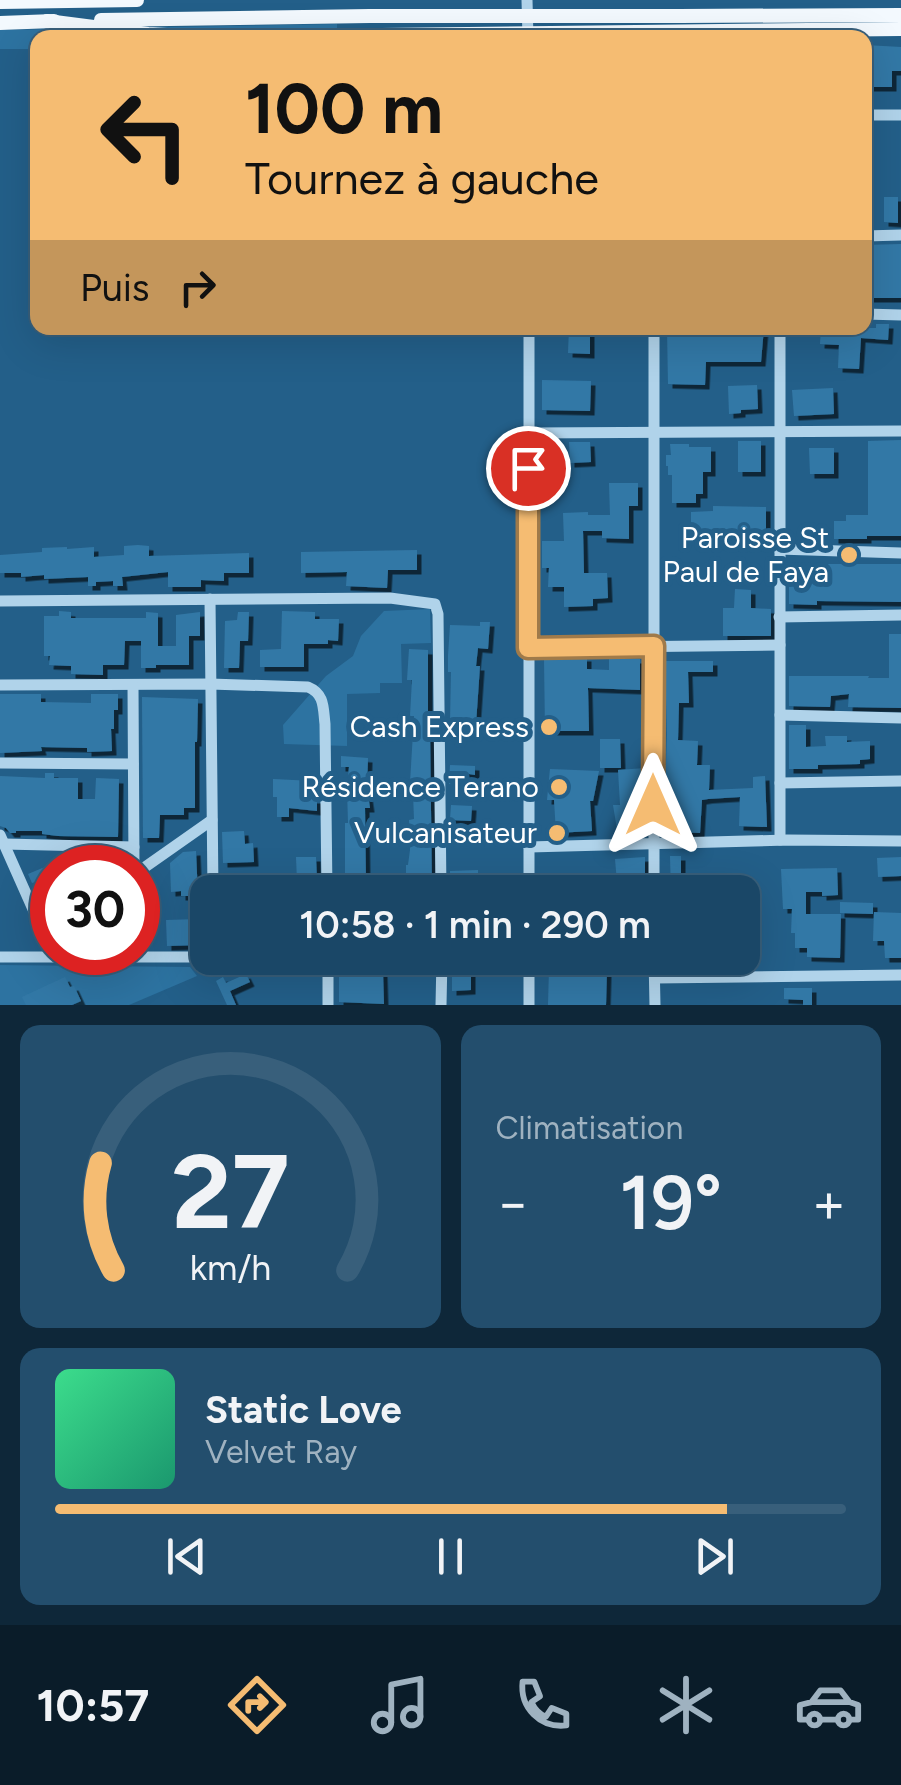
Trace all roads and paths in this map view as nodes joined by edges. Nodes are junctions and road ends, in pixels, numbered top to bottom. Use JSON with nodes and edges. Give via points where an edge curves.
{"nodes":[{"id":1,"x":48,"y":0,"type":"edge"},
{"id":2,"x":137,"y":0,"type":"edge"},
{"id":3,"x":527,"y":0,"type":"edge"},
{"id":4,"x":0,"y":2,"type":"edge"},
{"id":5,"x":901,"y":15,"type":"edge"},
{"id":6,"x":46,"y":21,"type":"junction"},
{"id":7,"x":0,"y":23,"type":"edge"},
{"id":8,"x":901,"y":29,"type":"edge"},
{"id":9,"x":117,"y":30,"type":"edge"},
{"id":10,"x":528,"y":30,"type":"edge"},
{"id":11,"x":839,"y":30,"type":"edge"},
{"id":12,"x":872,"y":115,"type":"edge"},
{"id":13,"x":901,"y":115,"type":"edge"},
{"id":14,"x":872,"y":236,"type":"edge"},
{"id":15,"x":901,"y":236,"type":"edge"},
{"id":16,"x":872,"y":314,"type":"edge"},
{"id":17,"x":901,"y":314,"type":"edge"},
{"id":18,"x":529,"y":335,"type":"edge"},
{"id":19,"x":654,"y":335,"type":"edge"},
{"id":20,"x":780,"y":335,"type":"edge"},
{"id":21,"x":653,"y":432,"type":"junction"},
{"id":22,"x":901,"y":432,"type":"edge"},
{"id":23,"x":529,"y":433,"type":"junction"},
{"id":24,"x":780,"y":433,"type":"junction"},
{"id":25,"x":779,"y":549,"type":"junction"},
{"id":26,"x":901,"y":553,"type":"edge"},
{"id":27,"x":210,"y":600,"type":"junction"},
{"id":28,"x":0,"y":601,"type":"edge"},
{"id":29,"x":901,"y":615,"type":"edge"},
{"id":30,"x":779,"y":617,"type":"junction"},
{"id":31,"x":780,"y":645,"type":"junction"},
{"id":32,"x":654,"y":646,"type":"junction"},
{"id":33,"x":528,"y":648,"type":"junction"},
{"id":34,"x":133,"y":684,"type":"junction"},
{"id":35,"x":210,"y":684,"type":"junction"},
{"id":36,"x":0,"y":686,"type":"edge"},
{"id":37,"x":780,"y":716,"type":"junction"},
{"id":38,"x":901,"y":718,"type":"edge"},
{"id":39,"x":0,"y":763,"type":"edge"},
{"id":40,"x":134,"y":764,"type":"junction"},
{"id":41,"x":901,"y":781,"type":"edge"},
{"id":42,"x":780,"y":784,"type":"junction"},
{"id":43,"x":212,"y":820,"type":"junction"},
{"id":44,"x":2,"y":840,"type":"edge"},
{"id":45,"x":780,"y":840,"type":"junction"},
{"id":46,"x":901,"y":841,"type":"edge"},
{"id":47,"x":653,"y":844,"type":"junction"},
{"id":48,"x":112,"y":845,"type":"edge"},
{"id":49,"x":134,"y":845,"type":"edge"},
{"id":50,"x":529,"y":847,"type":"junction"},
{"id":51,"x":160,"y":854,"type":"edge"},
{"id":52,"x":214,"y":875,"type":"edge"},
{"id":53,"x":327,"y":875,"type":"edge"},
{"id":54,"x":441,"y":875,"type":"edge"},
{"id":55,"x":529,"y":875,"type":"edge"},
{"id":56,"x":654,"y":875,"type":"edge"},
{"id":57,"x":30,"y":901,"type":"edge"},
{"id":58,"x":30,"y":955,"type":"edge"},
{"id":59,"x":160,"y":956,"type":"edge"},
{"id":60,"x":0,"y":957,"type":"edge"},
{"id":61,"x":190,"y":957,"type":"edge"},
{"id":62,"x":328,"y":975,"type":"edge"},
{"id":63,"x":442,"y":975,"type":"edge"},
{"id":64,"x":529,"y":975,"type":"edge"},
{"id":65,"x":655,"y":975,"type":"edge"},
{"id":66,"x":901,"y":975,"type":"edge"},
{"id":67,"x":655,"y":978,"type":"junction"},
{"id":68,"x":328,"y":1005,"type":"edge"},
{"id":69,"x":441,"y":1005,"type":"edge"},
{"id":70,"x":528,"y":1005,"type":"edge"},
{"id":71,"x":655,"y":1005,"type":"edge"}],
"edges":[{"from":1,"to":2,"type":"main road"},
{"from":1,"to":4,"type":"main road"},
{"from":3,"to":10,"type":"street"},
{"from":5,"to":6,"type":"main road","bridge":true},
{"from":6,"to":7,"type":"main road"},
{"from":6,"to":9,"type":"main road"},
{"from":8,"to":11,"type":"main road"},
{"from":12,"to":13,"type":"street"},
{"from":14,"to":15,"type":"street"},
{"from":16,"to":17,"type":"street"},
{"from":18,"to":23,"type":"street"},
{"from":19,"to":21,"type":"street"},
{"from":20,"to":24,"type":"street"},
{"from":21,"to":23,"type":"street"},
{"from":21,"to":24,"type":"street"},
{"from":21,"to":32,"type":"street"},
{"from":22,"to":24,"type":"street"},
{"from":23,"to":33,"type":"street"},
{"from":24,"to":25,"type":"street"},
{"from":25,"to":26,"type":"street"},
{"from":25,"to":30,"type":"street"},
{"from":27,"to":28,"type":"street"},
{"from":27,"to":35,"type":"street"},
{"from":27,"to":54,"type":"street","via":[[390,598],[435,604]]},
{"from":29,"to":30,"type":"street"},
{"from":30,"to":31,"type":"street"},
{"from":31,"to":32,"type":"street"},
{"from":31,"to":37,"type":"street"},
{"from":32,"to":33,"type":"street"},
{"from":32,"to":47,"type":"street"},
{"from":33,"to":50,"type":"street"},
{"from":34,"to":35,"type":"street"},
{"from":34,"to":36,"type":"street"},
{"from":34,"to":40,"type":"street"},
{"from":35,"to":43,"type":"street"},
{"from":35,"to":53,"type":"street","via":[[308,687],[320,694]]},
{"from":37,"to":38,"type":"street"},
{"from":37,"to":42,"type":"street"},
{"from":39,"to":40,"type":"street"},
{"from":40,"to":49,"type":"street"},
{"from":41,"to":42,"type":"street"},
{"from":42,"to":45,"type":"street"},
{"from":43,"to":51,"type":"street"},
{"from":43,"to":52,"type":"street"},
{"from":44,"to":48,"type":"street"},
{"from":44,"to":57,"type":"street"},
{"from":45,"to":46,"type":"street"},
{"from":45,"to":47,"type":"street"},
{"from":47,"to":50,"type":"street"},
{"from":47,"to":56,"type":"street"},
{"from":50,"to":55,"type":"street"},
{"from":58,"to":60,"type":"street"},
{"from":59,"to":61,"type":"street"},
{"from":62,"to":68,"type":"street"},
{"from":63,"to":69,"type":"street"},
{"from":64,"to":70,"type":"street"},
{"from":65,"to":67,"type":"street"},
{"from":66,"to":67,"type":"street"},
{"from":67,"to":71,"type":"street"}]}
